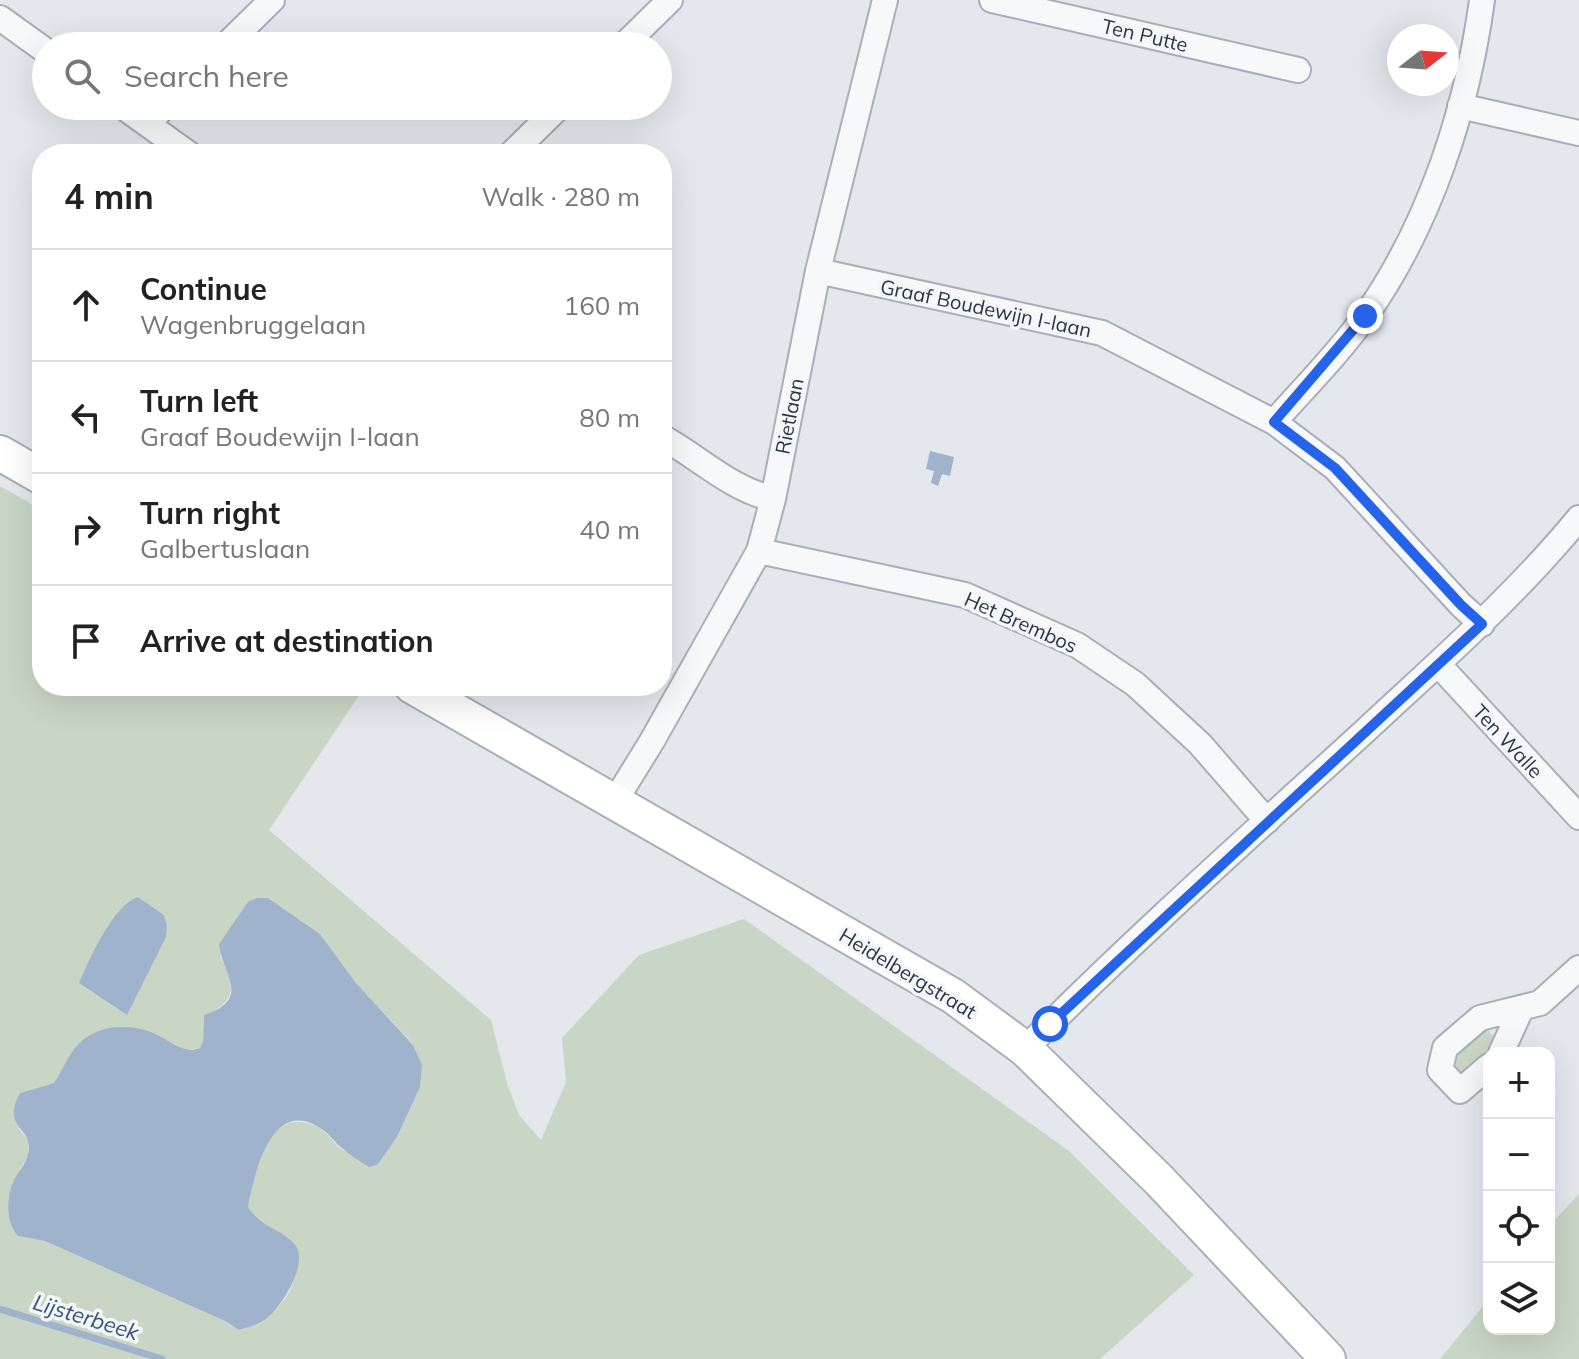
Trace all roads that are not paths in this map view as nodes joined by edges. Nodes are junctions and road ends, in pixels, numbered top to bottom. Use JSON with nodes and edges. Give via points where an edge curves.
{"nodes":[{"id":1,"x":272,"y":0,"type":"edge"},
{"id":2,"x":670,"y":0,"type":"edge"},
{"id":3,"x":885,"y":0,"type":"edge"},
{"id":4,"x":992,"y":0,"type":"edge"},
{"id":5,"x":1482,"y":0,"type":"edge"},
{"id":6,"x":0,"y":18,"type":"edge"},
{"id":7,"x":239,"y":32,"type":"edge"},
{"id":8,"x":637,"y":32,"type":"edge"},
{"id":9,"x":32,"y":41,"type":"edge"},
{"id":10,"x":1298,"y":70,"type":"dead end"},
{"id":11,"x":1460,"y":106,"type":"junction"},
{"id":12,"x":141,"y":120,"type":"edge"},
{"id":13,"x":151,"y":120,"type":"edge"},
{"id":14,"x":546,"y":120,"type":"edge"},
{"id":15,"x":147,"y":124,"type":"junction"},
{"id":16,"x":1579,"y":133,"type":"edge"},
{"id":17,"x":175,"y":144,"type":"edge"},
{"id":18,"x":521,"y":144,"type":"edge"},
{"id":19,"x":818,"y":271,"type":"junction"},
{"id":20,"x":1274,"y":422,"type":"junction"},
{"id":21,"x":672,"y":443,"type":"edge"},
{"id":22,"x":0,"y":453,"type":"edge"},
{"id":23,"x":32,"y":471,"type":"edge"},
{"id":24,"x":773,"y":499,"type":"junction"},
{"id":25,"x":1579,"y":518,"type":"edge"},
{"id":26,"x":759,"y":551,"type":"junction"},
{"id":27,"x":1482,"y":624,"type":"junction"},
{"id":28,"x":1438,"y":664,"type":"junction"},
{"id":29,"x":430,"y":696,"type":"edge"},
{"id":30,"x":615,"y":801,"type":"junction"},
{"id":31,"x":1579,"y":817,"type":"edge"},
{"id":32,"x":1267,"y":821,"type":"junction"},
{"id":33,"x":1579,"y":968,"type":"edge"},
{"id":34,"x":1521,"y":1009,"type":"junction"},
{"id":35,"x":1504,"y":1047,"type":"edge"},
{"id":36,"x":1025,"y":1049,"type":"junction"},
{"id":37,"x":1483,"y":1071,"type":"edge"},
{"id":38,"x":1328,"y":1359,"type":"edge"}],
"edges":[{"from":1,"to":7,"type":"street"},
{"from":2,"to":8,"type":"street"},
{"from":3,"to":19,"type":"street","name":"Rietlaan"},
{"from":4,"to":10,"type":"street","name":"Ten Putte"},
{"from":5,"to":11,"type":"street"},
{"from":6,"to":9,"type":"street"},
{"from":11,"to":16,"type":"street"},
{"from":11,"to":20,"type":"street","via":[[1435,185],[1403,254],[1365,316]]},
{"from":12,"to":15,"type":"street"},
{"from":13,"to":15,"type":"street"},
{"from":14,"to":18,"type":"street"},
{"from":15,"to":17,"type":"street"},
{"from":19,"to":20,"type":"street","name":"Graaf Boudewijn I-laan","via":[[1102,333]]},
{"from":19,"to":24,"type":"street","name":"Rietlaan"},
{"from":20,"to":27,"type":"street","name":"Graaf Boudewijn I-laan","via":[[1335,468]]},
{"from":21,"to":24,"type":"street","via":[[701,465],[755,495]]},
{"from":22,"to":23,"type":"main road"},
{"from":24,"to":26,"type":"street","name":"Rietlaan"},
{"from":25,"to":27,"type":"street"},
{"from":26,"to":30,"type":"street","name":"Rietlaan"},
{"from":26,"to":32,"type":"street","name":"Het Brembos","via":[[965,595],[1077,645],[1135,684],[1200,744]]},
{"from":27,"to":28,"type":"street"},
{"from":28,"to":31,"type":"street","name":"Ten Walle"},
{"from":28,"to":32,"type":"street"},
{"from":29,"to":30,"type":"main road","name":"Heidelbergstraat"},
{"from":30,"to":36,"type":"main road","name":"Heidelbergstraat","via":[[953,996]]},
{"from":32,"to":36,"type":"street"},
{"from":33,"to":34,"type":"street","via":[[1540,1003]]},
{"from":34,"to":35,"type":"street"},
{"from":34,"to":37,"type":"street","via":[[1480,1018],[1445,1048],[1440,1070],[1460,1091]]},
{"from":36,"to":38,"type":"main road","name":"Heidelbergstraat","via":[[1159,1180]]}]}
